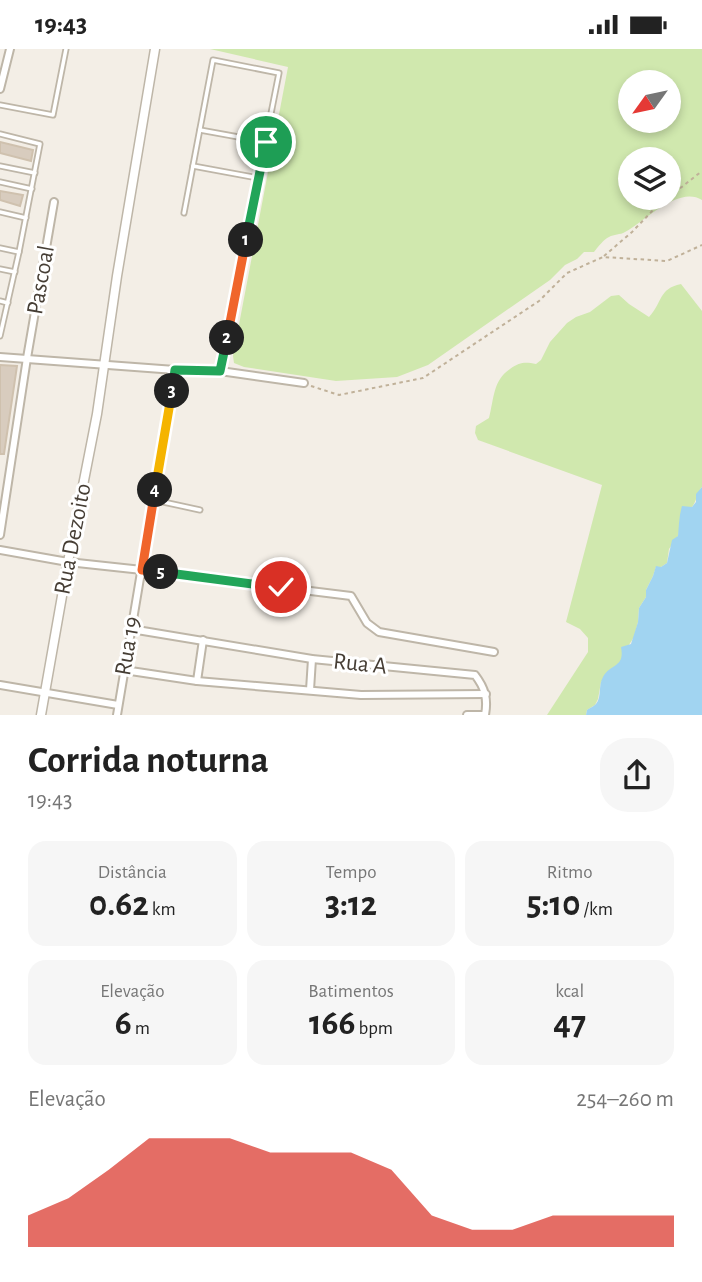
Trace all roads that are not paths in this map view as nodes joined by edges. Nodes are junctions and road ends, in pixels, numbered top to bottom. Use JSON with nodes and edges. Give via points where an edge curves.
{"nodes":[{"id":1,"x":10,"y":49,"type":"edge"},
{"id":2,"x":66,"y":49,"type":"edge"},
{"id":3,"x":155,"y":49,"type":"edge"},
{"id":4,"x":0,"y":89,"type":"edge"},
{"id":5,"x":0,"y":104,"type":"edge"},
{"id":6,"x":200,"y":130,"type":"junction"},
{"id":7,"x":0,"y":134,"type":"edge"},
{"id":8,"x":266,"y":142,"type":"junction"},
{"id":9,"x":0,"y":166,"type":"edge"},
{"id":10,"x":193,"y":166,"type":"junction"},
{"id":11,"x":34,"y":173,"type":"junction"},
{"id":12,"x":258,"y":179,"type":"junction"},
{"id":13,"x":0,"y":181,"type":"edge"},
{"id":14,"x":32,"y":189,"type":"junction"},
{"id":15,"x":54,"y":202,"type":"dead end"},
{"id":16,"x":0,"y":212,"type":"edge"},
{"id":17,"x":184,"y":213,"type":"dead end"},
{"id":18,"x":26,"y":218,"type":"junction"},
{"id":19,"x":0,"y":248,"type":"edge"},
{"id":20,"x":19,"y":252,"type":"junction"},
{"id":21,"x":0,"y":269,"type":"edge"},
{"id":22,"x":15,"y":272,"type":"junction"},
{"id":23,"x":0,"y":301,"type":"edge"},
{"id":24,"x":8,"y":303,"type":"junction"},
{"id":25,"x":2,"y":317,"type":"edge"},
{"id":26,"x":0,"y":336,"type":"edge"},
{"id":27,"x":0,"y":357,"type":"edge"},
{"id":28,"x":27,"y":358,"type":"junction"},
{"id":29,"x":103,"y":363,"type":"junction"},
{"id":30,"x":175,"y":370,"type":"junction"},
{"id":31,"x":220,"y":371,"type":"junction"},
{"id":32,"x":304,"y":383,"type":"road end"},
{"id":33,"x":153,"y":500,"type":"junction"},
{"id":34,"x":200,"y":510,"type":"dead end"},
{"id":35,"x":0,"y":535,"type":"edge"},
{"id":36,"x":0,"y":550,"type":"edge"},
{"id":37,"x":68,"y":562,"type":"junction"},
{"id":38,"x":142,"y":570,"type":"junction"},
{"id":39,"x":131,"y":629,"type":"junction"},
{"id":40,"x":203,"y":640,"type":"junction"},
{"id":41,"x":494,"y":652,"type":"dead end"},
{"id":42,"x":312,"y":659,"type":"junction"},
{"id":43,"x":124,"y":670,"type":"junction"},
{"id":44,"x":197,"y":681,"type":"junction"},
{"id":45,"x":0,"y":685,"type":"edge"},
{"id":46,"x":310,"y":690,"type":"junction"},
{"id":47,"x":45,"y":692,"type":"junction"},
{"id":48,"x":486,"y":694,"type":"junction"},
{"id":49,"x":118,"y":705,"type":"junction"},
{"id":50,"x":41,"y":715,"type":"edge"},
{"id":51,"x":117,"y":715,"type":"edge"},
{"id":52,"x":467,"y":715,"type":"edge"},
{"id":53,"x":485,"y":715,"type":"edge"}],
"edges":[{"from":1,"to":4,"type":"street"},
{"from":2,"to":5,"type":"lane","via":[[53,115]]},
{"from":3,"to":29,"type":"street","name":"Rua Dezoito"},
{"from":6,"to":8,"type":"lane"},
{"from":6,"to":8,"type":"lane","via":[[213,60],[279,73]]},
{"from":6,"to":10,"type":"lane"},
{"from":7,"to":11,"type":"lane","via":[[40,143]]},
{"from":8,"to":12,"type":"lane"},
{"from":9,"to":11,"type":"lane"},
{"from":10,"to":12,"type":"lane"},
{"from":10,"to":17,"type":"lane"},
{"from":11,"to":14,"type":"lane"},
{"from":12,"to":31,"type":"lane"},
{"from":13,"to":14,"type":"lane"},
{"from":14,"to":18,"type":"lane"},
{"from":15,"to":28,"type":"street","name":"Pascoal"},
{"from":16,"to":18,"type":"lane"},
{"from":18,"to":20,"type":"lane"},
{"from":19,"to":20,"type":"lane"},
{"from":20,"to":22,"type":"lane"},
{"from":21,"to":22,"type":"lane"},
{"from":22,"to":24,"type":"lane"},
{"from":23,"to":24,"type":"lane"},
{"from":24,"to":25,"type":"lane"},
{"from":25,"to":26,"type":"lane"},
{"from":27,"to":28,"type":"street"},
{"from":28,"to":29,"type":"street"},
{"from":28,"to":35,"type":"street","name":"Pascoal"},
{"from":29,"to":30,"type":"street"},
{"from":29,"to":37,"type":"street","name":"Rua Dezoito"},
{"from":30,"to":31,"type":"street"},
{"from":30,"to":33,"type":"street","name":"Rua 19"},
{"from":31,"to":32,"type":"street"},
{"from":33,"to":34,"type":"lane"},
{"from":33,"to":38,"type":"street","name":"Rua 19"},
{"from":36,"to":37,"type":"street"},
{"from":37,"to":38,"type":"street"},
{"from":37,"to":47,"type":"street","name":"Rua Dezoito"},
{"from":38,"to":39,"type":"street","name":"Rua 19"},
{"from":38,"to":41,"type":"street","via":[[351,596],[366,623],[379,632]]},
{"from":39,"to":40,"type":"street","name":"Rua A"},
{"from":39,"to":43,"type":"street","name":"Rua 19"},
{"from":40,"to":42,"type":"street","name":"Rua A"},
{"from":40,"to":44,"type":"street"},
{"from":42,"to":46,"type":"street"},
{"from":42,"to":48,"type":"street","name":"Rua A","via":[[475,675]]},
{"from":43,"to":44,"type":"street"},
{"from":43,"to":49,"type":"street","name":"Rua 19"},
{"from":44,"to":46,"type":"street"},
{"from":45,"to":47,"type":"street"},
{"from":46,"to":48,"type":"street","via":[[360,695]]},
{"from":47,"to":49,"type":"street"},
{"from":47,"to":50,"type":"street","name":"Rua Dezoito"},
{"from":48,"to":53,"type":"street"},
{"from":49,"to":51,"type":"street","name":"Rua 19"},
{"from":52,"to":53,"type":"street"}]}
